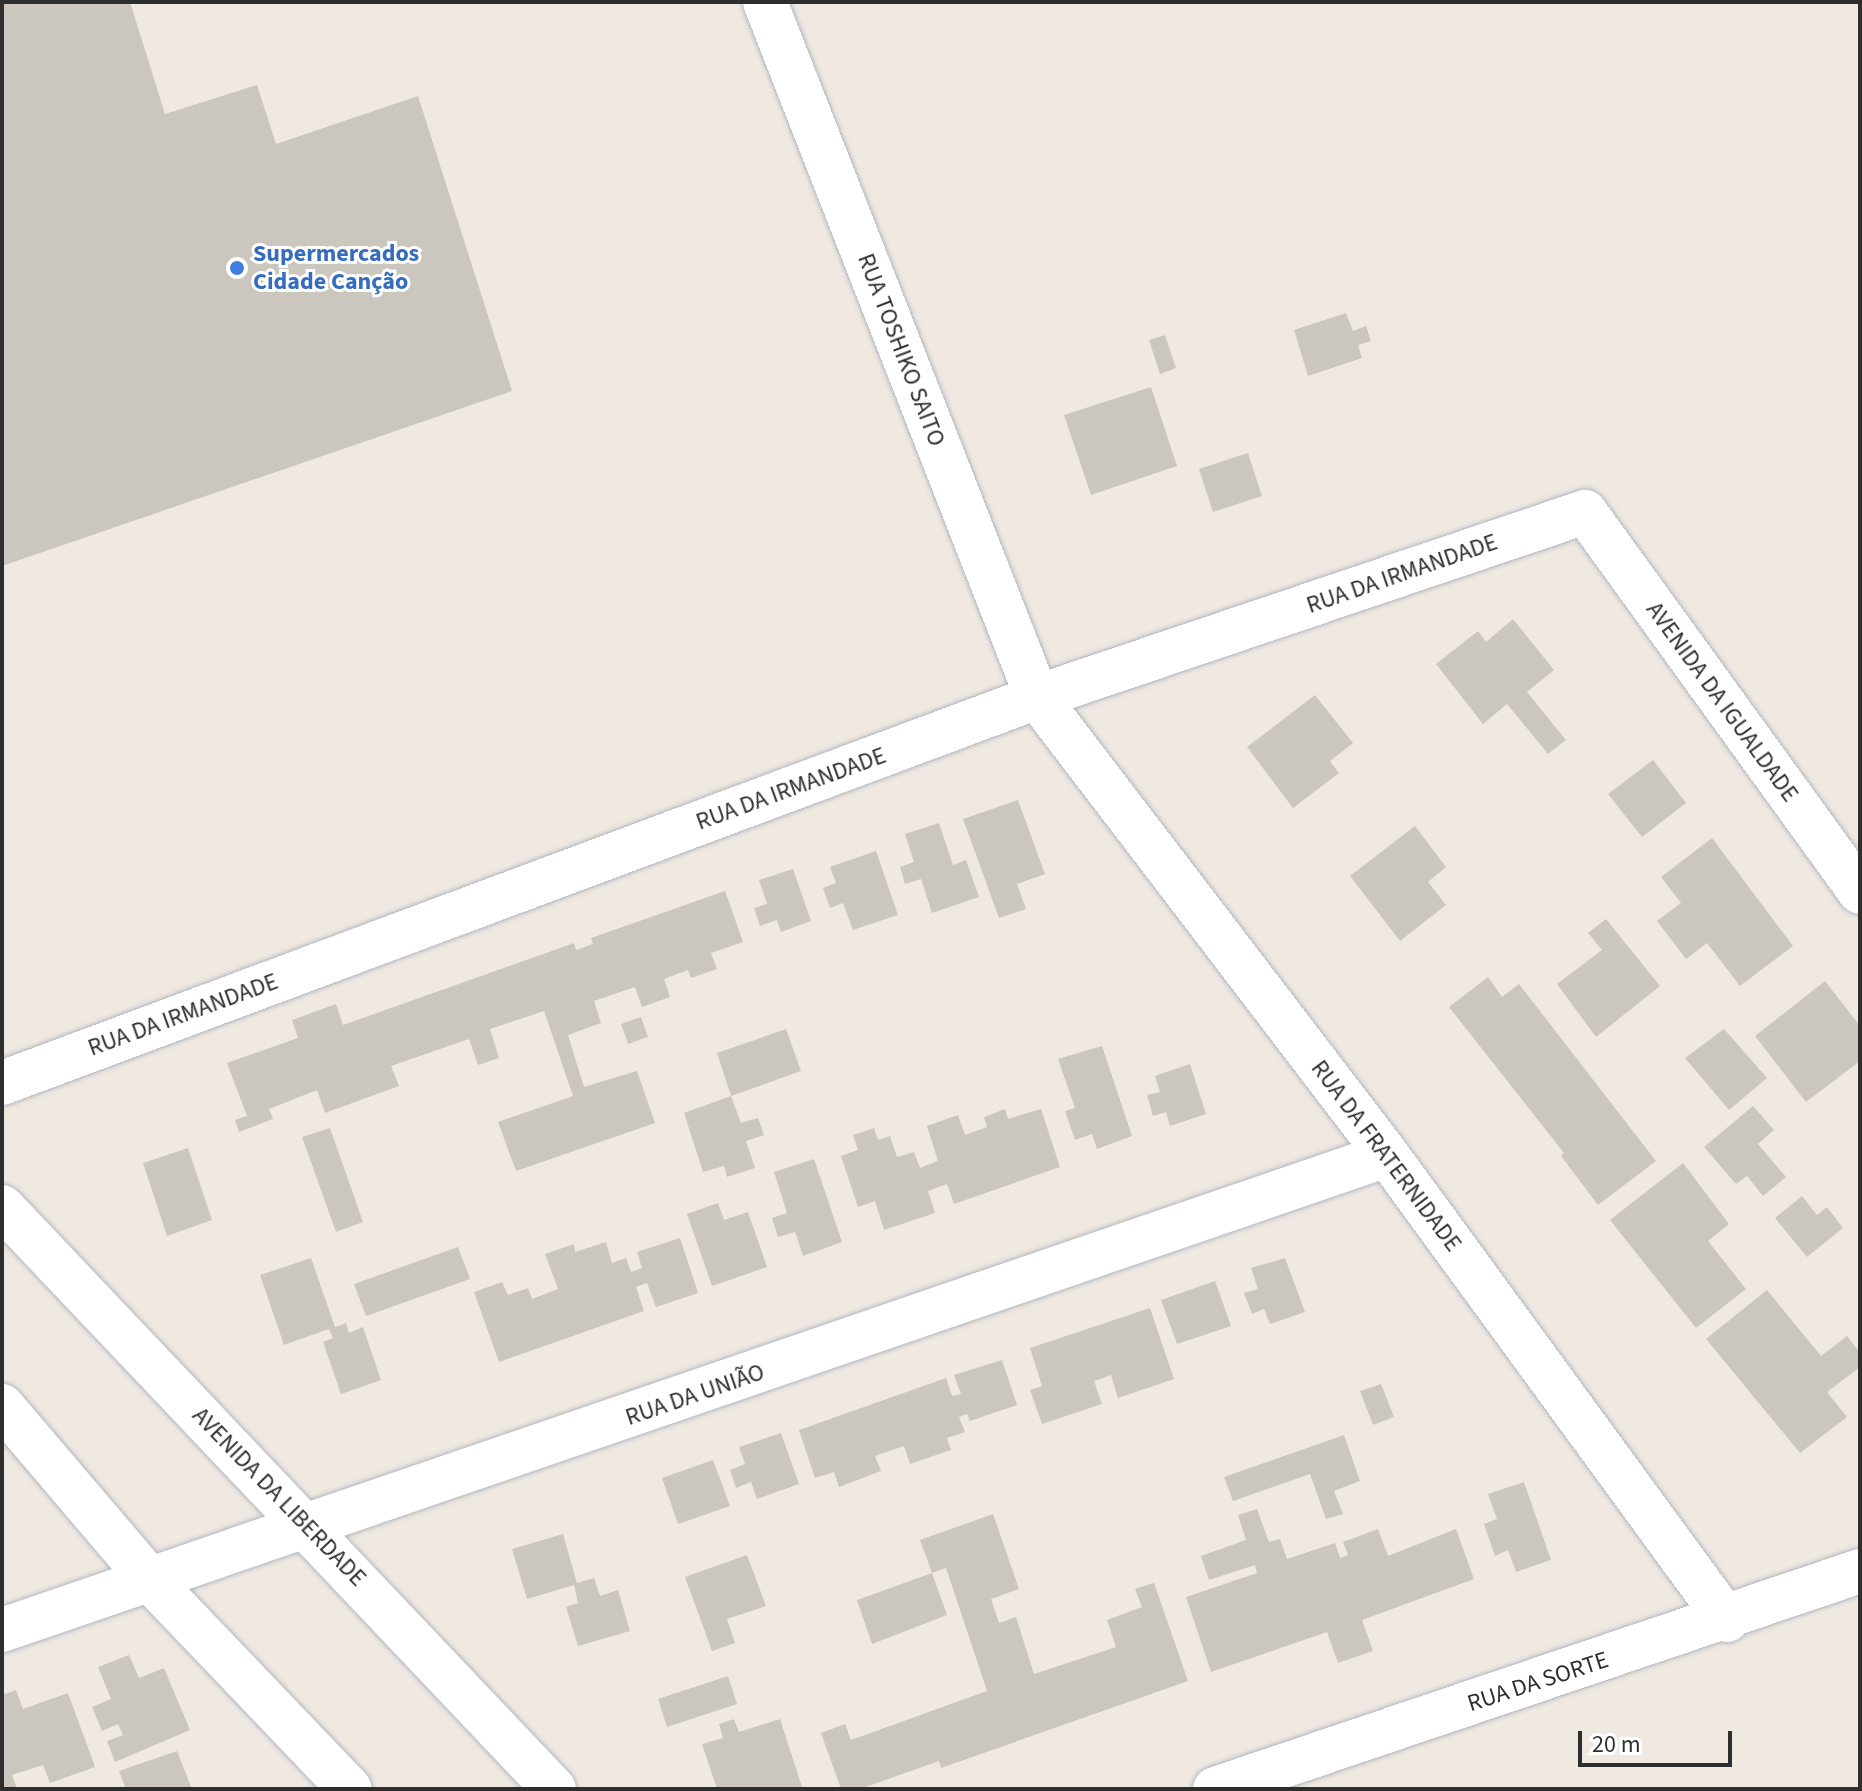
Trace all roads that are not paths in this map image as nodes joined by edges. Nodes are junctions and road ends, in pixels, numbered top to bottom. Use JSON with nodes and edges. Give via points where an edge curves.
{"nodes":[{"id":1,"x":765,"y":2,"type":"edge"},
{"id":2,"x":1585,"y":512,"type":"joint"},
{"id":3,"x":1037,"y":697,"type":"junction"},
{"id":4,"x":1860,"y":892,"type":"edge"},
{"id":5,"x":2,"y":1083,"type":"edge"},
{"id":6,"x":1387,"y":1155,"type":"junction"},
{"id":7,"x":2,"y":1207,"type":"edge"},
{"id":8,"x":2,"y":1406,"type":"edge"},
{"id":9,"x":310,"y":1528,"type":"junction"},
{"id":10,"x":1860,"y":1571,"type":"edge"},
{"id":11,"x":150,"y":1580,"type":"junction"},
{"id":12,"x":1727,"y":1620,"type":"junction"},
{"id":13,"x":2,"y":1630,"type":"edge"},
{"id":14,"x":350,"y":1789,"type":"edge"},
{"id":15,"x":554,"y":1789,"type":"edge"},
{"id":16,"x":1215,"y":1789,"type":"edge"}],
"edges":[{"from":1,"to":3,"type":"street","name":"RUA TOSHIKO SAITO"},
{"from":2,"to":3,"type":"street","name":"RUA DA IRMANDADE"},
{"from":2,"to":4,"type":"street","name":"AVENIDA DA IGUALDADE"},
{"from":3,"to":5,"type":"street","name":"RUA DA IRMANDADE"},
{"from":3,"to":6,"type":"street","name":"RUA DA FRATERNIDADE"},
{"from":6,"to":9,"type":"street","name":"RUA DA UNIÃO"},
{"from":6,"to":12,"type":"street","name":"RUA DA FRATERNIDADE"},
{"from":7,"to":9,"type":"street","name":"AVENIDA DA LIBERDADE"},
{"from":8,"to":11,"type":"street"},
{"from":9,"to":11,"type":"street","name":"RUA DA UNIÃO"},
{"from":9,"to":15,"type":"street","name":"AVENIDA DA LIBERDADE"},
{"from":10,"to":12,"type":"street","name":"RUA DA SORTE"},
{"from":11,"to":13,"type":"street","name":"RUA DA UNIÃO"},
{"from":11,"to":14,"type":"street"},
{"from":12,"to":16,"type":"street","name":"RUA DA SORTE"}]}
